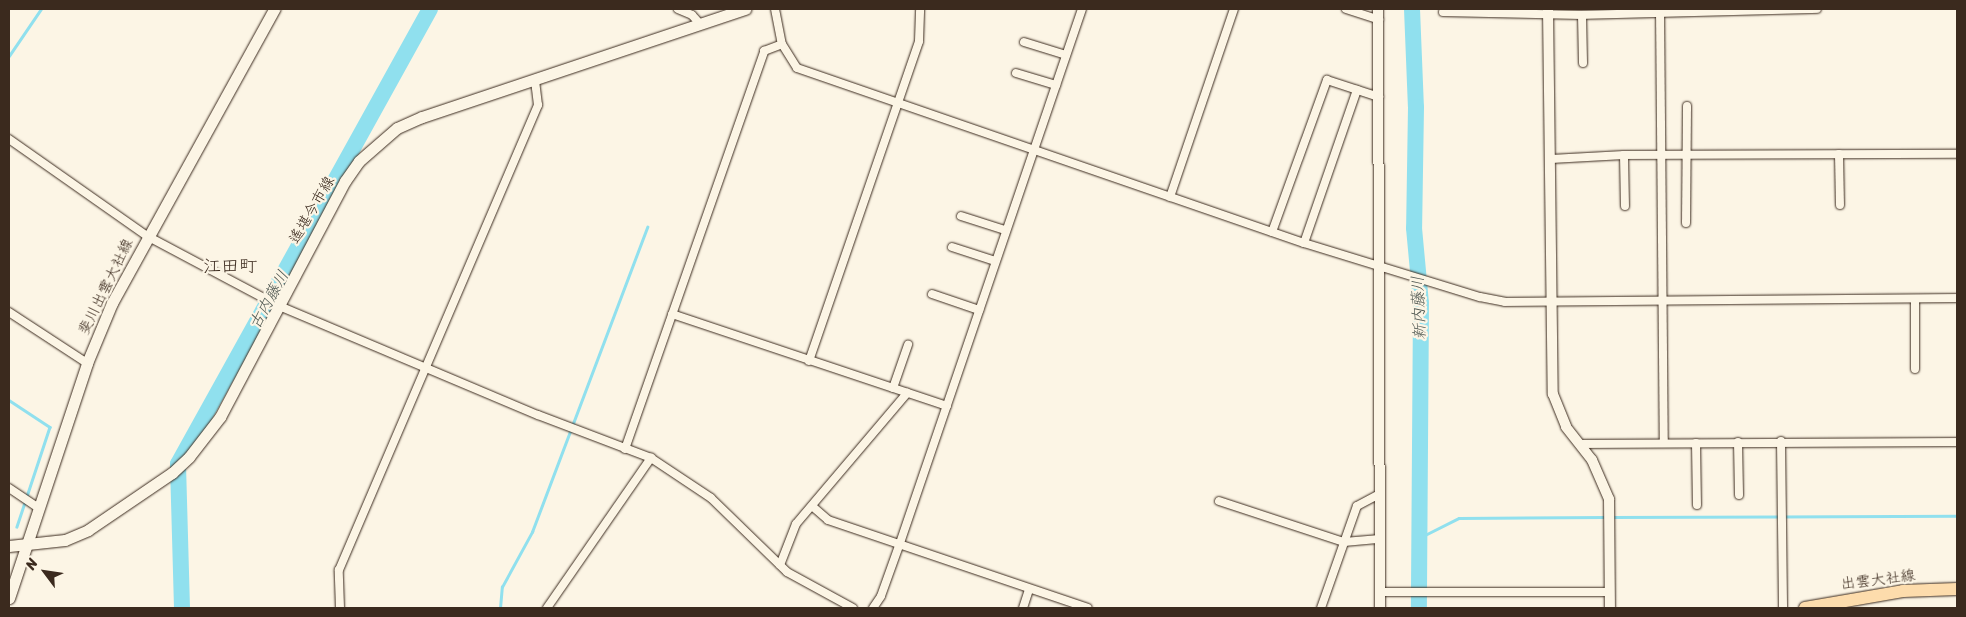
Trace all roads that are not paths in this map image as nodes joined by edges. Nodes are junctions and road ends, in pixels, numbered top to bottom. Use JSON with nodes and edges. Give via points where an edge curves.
{"nodes":[{"id":1,"x":274,"y":9,"type":"edge"},
{"id":2,"x":678,"y":9,"type":"edge"},
{"id":3,"x":745,"y":9,"type":"edge"},
{"id":4,"x":775,"y":9,"type":"edge"},
{"id":5,"x":920,"y":9,"type":"edge"},
{"id":6,"x":1082,"y":9,"type":"edge"},
{"id":7,"x":1234,"y":9,"type":"edge"},
{"id":8,"x":1346,"y":9,"type":"edge"},
{"id":9,"x":1378,"y":9,"type":"edge"},
{"id":10,"x":1817,"y":9,"type":"edge"},
{"id":11,"x":1660,"y":10,"type":"edge"},
{"id":12,"x":1443,"y":12,"type":"dead end"},
{"id":13,"x":1548,"y":12,"type":"edge"},
{"id":14,"x":1582,"y":15,"type":"junction"},
{"id":15,"x":1379,"y":20,"type":"junction"},
{"id":16,"x":701,"y":25,"type":"junction"},
{"id":17,"x":1024,"y":42,"type":"dead end"},
{"id":18,"x":782,"y":44,"type":"junction"},
{"id":19,"x":1066,"y":55,"type":"junction"},
{"id":20,"x":1583,"y":63,"type":"dead end"},
{"id":21,"x":1016,"y":73,"type":"dead end"},
{"id":22,"x":535,"y":79,"type":"junction"},
{"id":23,"x":1056,"y":85,"type":"junction"},
{"id":24,"x":1357,"y":90,"type":"junction"},
{"id":25,"x":1379,"y":97,"type":"junction"},
{"id":26,"x":898,"y":103,"type":"junction"},
{"id":27,"x":1687,"y":106,"type":"dead end"},
{"id":28,"x":9,"y":139,"type":"edge"},
{"id":29,"x":1032,"y":150,"type":"junction"},
{"id":30,"x":1839,"y":154,"type":"junction"},
{"id":31,"x":1957,"y":154,"type":"edge"},
{"id":32,"x":1624,"y":155,"type":"junction"},
{"id":33,"x":1661,"y":155,"type":"junction"},
{"id":34,"x":1687,"y":155,"type":"junction"},
{"id":35,"x":1551,"y":159,"type":"junction"},
{"id":36,"x":1170,"y":197,"type":"junction"},
{"id":37,"x":1840,"y":205,"type":"dead end"},
{"id":38,"x":1625,"y":206,"type":"dead end"},
{"id":39,"x":961,"y":216,"type":"dead end"},
{"id":40,"x":1686,"y":223,"type":"dead end"},
{"id":41,"x":1005,"y":230,"type":"junction"},
{"id":42,"x":1272,"y":232,"type":"junction"},
{"id":43,"x":147,"y":236,"type":"junction"},
{"id":44,"x":1304,"y":243,"type":"junction"},
{"id":45,"x":952,"y":246,"type":"dead end"},
{"id":46,"x":995,"y":261,"type":"junction"},
{"id":47,"x":1385,"y":269,"type":"junction"},
{"id":48,"x":932,"y":294,"type":"dead end"},
{"id":49,"x":1957,"y":298,"type":"edge"},
{"id":50,"x":1915,"y":299,"type":"junction"},
{"id":51,"x":1660,"y":300,"type":"junction"},
{"id":52,"x":1552,"y":301,"type":"junction"},
{"id":53,"x":277,"y":304,"type":"junction"},
{"id":54,"x":979,"y":310,"type":"junction"},
{"id":55,"x":9,"y":312,"type":"edge"},
{"id":56,"x":672,"y":314,"type":"junction"},
{"id":57,"x":908,"y":345,"type":"dead end"},
{"id":58,"x":809,"y":361,"type":"junction"},
{"id":59,"x":87,"y":363,"type":"junction"},
{"id":60,"x":427,"y":368,"type":"junction"},
{"id":61,"x":1915,"y":369,"type":"dead end"},
{"id":62,"x":893,"y":388,"type":"junction"},
{"id":63,"x":907,"y":393,"type":"junction"},
{"id":64,"x":947,"y":406,"type":"junction"},
{"id":65,"x":1781,"y":441,"type":"junction"},
{"id":66,"x":1696,"y":442,"type":"junction"},
{"id":67,"x":1738,"y":442,"type":"junction"},
{"id":68,"x":1957,"y":442,"type":"edge"},
{"id":69,"x":1664,"y":443,"type":"junction"},
{"id":70,"x":1580,"y":444,"type":"junction"},
{"id":71,"x":625,"y":449,"type":"junction"},
{"id":72,"x":650,"y":458,"type":"junction"},
{"id":73,"x":9,"y":488,"type":"edge"},
{"id":74,"x":1380,"y":494,"type":"junction"},
{"id":75,"x":1739,"y":494,"type":"dead end"},
{"id":76,"x":1220,"y":501,"type":"dead end"},
{"id":77,"x":1697,"y":505,"type":"dead end"},
{"id":78,"x":812,"y":506,"type":"junction"},
{"id":79,"x":39,"y":508,"type":"junction"},
{"id":80,"x":1380,"y":539,"type":"junction"},
{"id":81,"x":1344,"y":542,"type":"junction"},
{"id":82,"x":900,"y":543,"type":"junction"},
{"id":83,"x":9,"y":546,"type":"edge"},
{"id":84,"x":25,"y":546,"type":"junction"},
{"id":85,"x":780,"y":565,"type":"junction"},
{"id":86,"x":1029,"y":589,"type":"junction"},
{"id":87,"x":1957,"y":589,"type":"edge"},
{"id":88,"x":1380,"y":592,"type":"junction"},
{"id":89,"x":1610,"y":592,"type":"junction"},
{"id":90,"x":9,"y":598,"type":"edge"},
{"id":91,"x":340,"y":608,"type":"edge"},
{"id":92,"x":548,"y":608,"type":"edge"},
{"id":93,"x":853,"y":608,"type":"edge"},
{"id":94,"x":873,"y":608,"type":"edge"},
{"id":95,"x":1022,"y":608,"type":"edge"},
{"id":96,"x":1088,"y":608,"type":"edge"},
{"id":97,"x":1321,"y":608,"type":"edge"},
{"id":98,"x":1380,"y":608,"type":"edge"},
{"id":99,"x":1610,"y":608,"type":"edge"},
{"id":100,"x":1783,"y":608,"type":"edge"},
{"id":101,"x":1805,"y":608,"type":"edge"}],
"edges":[{"from":1,"to":43,"type":"main road","name":"斐川出雲大社線"},
{"from":2,"to":16,"type":"street","via":[[692,15]]},
{"from":3,"to":16,"type":"main road","name":"遙堪今市線"},
{"from":4,"to":18,"type":"street"},
{"from":5,"to":26,"type":"street","via":[[918,41]]},
{"from":6,"to":19,"type":"street"},
{"from":7,"to":36,"type":"street"},
{"from":8,"to":15,"type":"street"},
{"from":9,"to":15,"type":"street"},
{"from":10,"to":11,"type":"street"},
{"from":11,"to":14,"type":"street"},
{"from":11,"to":33,"type":"street"},
{"from":12,"to":13,"type":"street"},
{"from":13,"to":14,"type":"street"},
{"from":13,"to":35,"type":"street"},
{"from":14,"to":20,"type":"street"},
{"from":15,"to":25,"type":"street"},
{"from":16,"to":22,"type":"main road","name":"遙堪今市線"},
{"from":17,"to":19,"type":"street"},
{"from":18,"to":26,"type":"street","via":[[797,68]]},
{"from":18,"to":56,"type":"street","via":[[764,51]]},
{"from":19,"to":23,"type":"street"},
{"from":21,"to":23,"type":"street"},
{"from":22,"to":53,"type":"main road","name":"遙堪今市線","via":[[422,117],[397,128],[378,142],[345,181]]},
{"from":22,"to":60,"type":"street","via":[[538,105]]},
{"from":23,"to":29,"type":"street"},
{"from":24,"to":25,"type":"street"},
{"from":24,"to":42,"type":"street","via":[[1327,80]]},
{"from":24,"to":44,"type":"street"},
{"from":25,"to":47,"type":"street"},
{"from":26,"to":29,"type":"street"},
{"from":26,"to":58,"type":"street"},
{"from":27,"to":34,"type":"street"},
{"from":28,"to":43,"type":"street"},
{"from":29,"to":36,"type":"street"},
{"from":29,"to":41,"type":"street"},
{"from":30,"to":31,"type":"street"},
{"from":30,"to":34,"type":"street"},
{"from":30,"to":37,"type":"street"},
{"from":32,"to":33,"type":"street"},
{"from":32,"to":35,"type":"street"},
{"from":32,"to":38,"type":"street"},
{"from":33,"to":34,"type":"street"},
{"from":33,"to":51,"type":"street"},
{"from":34,"to":40,"type":"street"},
{"from":35,"to":52,"type":"street"},
{"from":36,"to":42,"type":"street"},
{"from":39,"to":41,"type":"street"},
{"from":41,"to":46,"type":"street"},
{"from":42,"to":44,"type":"street"},
{"from":43,"to":53,"type":"street"},
{"from":43,"to":59,"type":"main road","name":"斐川出雲大社線","via":[[112,303]]},
{"from":44,"to":47,"type":"street"},
{"from":45,"to":46,"type":"street"},
{"from":46,"to":54,"type":"street"},
{"from":47,"to":52,"type":"street","via":[[1505,302]]},
{"from":47,"to":74,"type":"street"},
{"from":48,"to":54,"type":"street"},
{"from":49,"to":50,"type":"street"},
{"from":50,"to":51,"type":"street"},
{"from":50,"to":61,"type":"street"},
{"from":51,"to":52,"type":"street"},
{"from":51,"to":69,"type":"street"},
{"from":52,"to":70,"type":"street","via":[[1553,394],[1566,427]]},
{"from":53,"to":60,"type":"street"},
{"from":53,"to":84,"type":"main road","name":"遙堪今市線","via":[[220,417],[189,457],[172,473],[88,530],[65,540]]},
{"from":54,"to":64,"type":"street"},
{"from":55,"to":59,"type":"street"},
{"from":56,"to":58,"type":"street"},
{"from":56,"to":71,"type":"street"},
{"from":57,"to":62,"type":"street"},
{"from":58,"to":62,"type":"street"},
{"from":59,"to":79,"type":"main road","name":"斐川出雲大社線"},
{"from":60,"to":71,"type":"street"},
{"from":60,"to":91,"type":"street","via":[[339,570]]},
{"from":62,"to":63,"type":"street"},
{"from":63,"to":64,"type":"street"},
{"from":63,"to":78,"type":"street"},
{"from":64,"to":82,"type":"street"},
{"from":65,"to":67,"type":"street"},
{"from":65,"to":68,"type":"street"},
{"from":65,"to":100,"type":"street"},
{"from":66,"to":67,"type":"street"},
{"from":66,"to":69,"type":"street"},
{"from":66,"to":77,"type":"street"},
{"from":67,"to":75,"type":"street"},
{"from":69,"to":70,"type":"street"},
{"from":70,"to":89,"type":"street","via":[[1603,480],[1610,518]]},
{"from":71,"to":72,"type":"street"},
{"from":72,"to":85,"type":"street","via":[[711,498]]},
{"from":72,"to":92,"type":"street"},
{"from":73,"to":79,"type":"street"},
{"from":74,"to":80,"type":"street"},
{"from":74,"to":81,"type":"street","via":[[1357,506]]},
{"from":76,"to":81,"type":"street"},
{"from":78,"to":82,"type":"street","via":[[828,520]]},
{"from":78,"to":85,"type":"street","via":[[796,524]]},
{"from":79,"to":84,"type":"main road","name":"斐川出雲大社線"},
{"from":80,"to":81,"type":"street"},
{"from":80,"to":88,"type":"street"},
{"from":81,"to":97,"type":"street"},
{"from":82,"to":86,"type":"street"},
{"from":82,"to":94,"type":"street","via":[[881,596]]},
{"from":83,"to":84,"type":"main road","name":"遙堪今市線"},
{"from":84,"to":90,"type":"main road","name":"斐川出雲大社線"},
{"from":85,"to":93,"type":"street"},
{"from":86,"to":95,"type":"street"},
{"from":86,"to":96,"type":"street"},
{"from":87,"to":101,"type":"main road","name":"出雲大社線","via":[[1903,591]]},
{"from":88,"to":89,"type":"street"},
{"from":88,"to":98,"type":"street"},
{"from":89,"to":99,"type":"street"}]}
